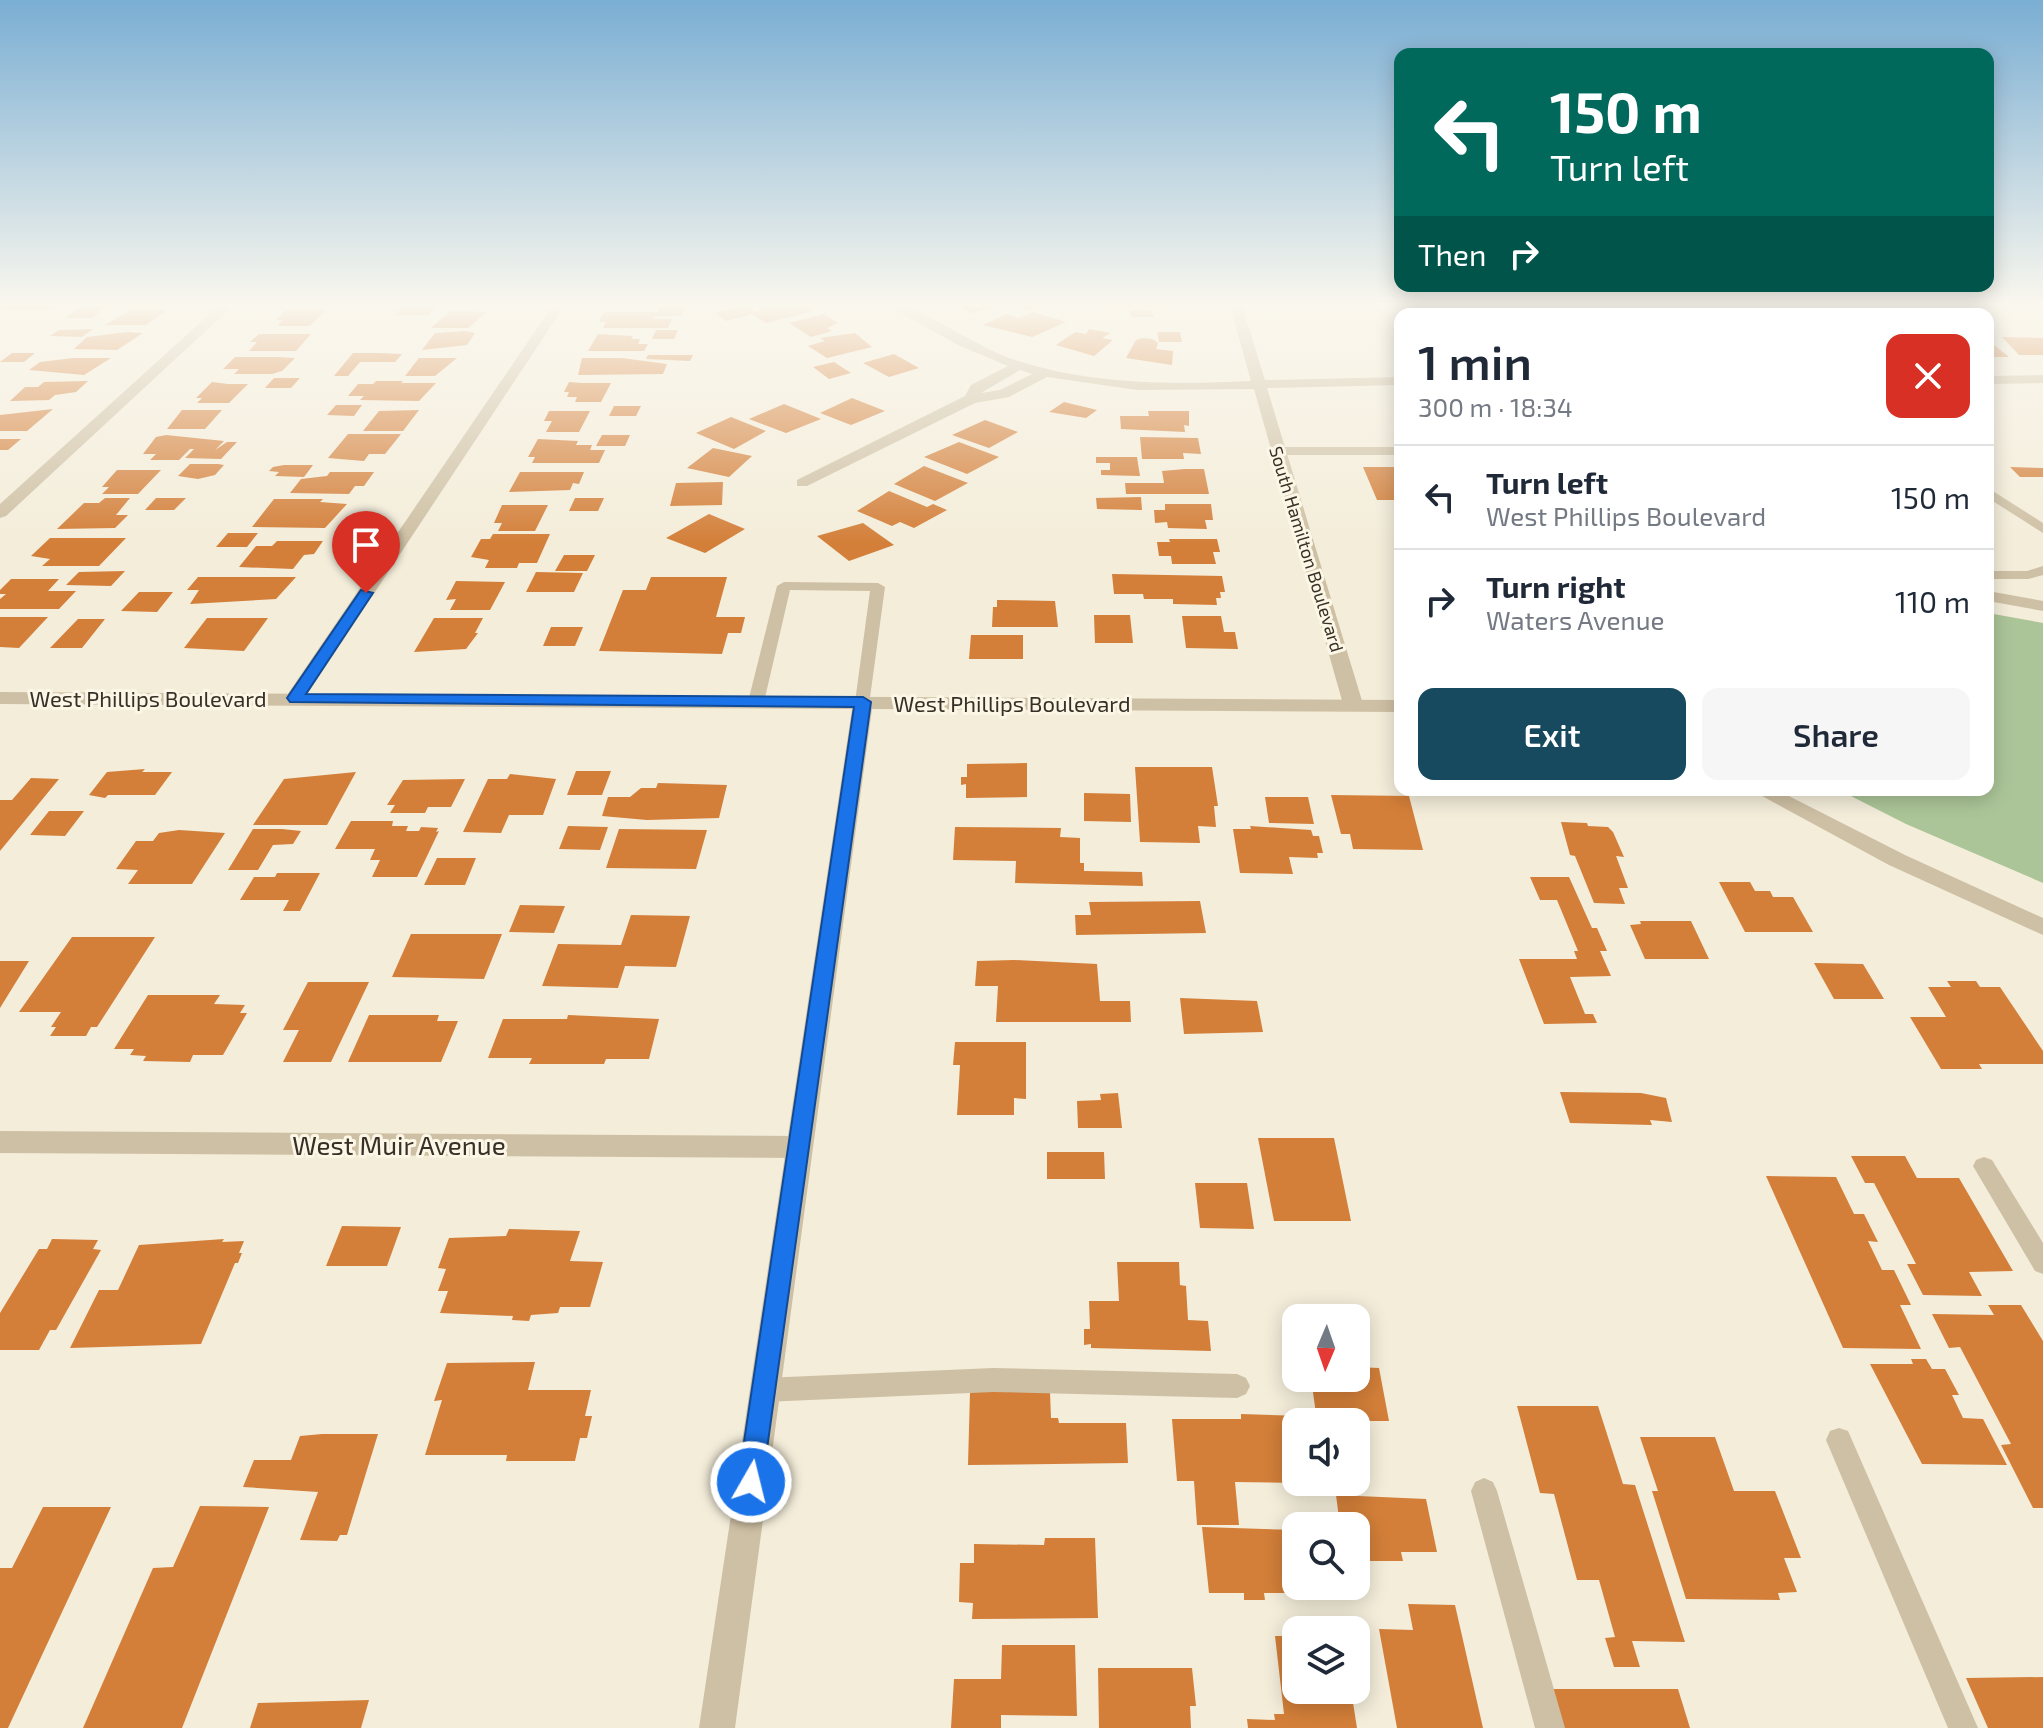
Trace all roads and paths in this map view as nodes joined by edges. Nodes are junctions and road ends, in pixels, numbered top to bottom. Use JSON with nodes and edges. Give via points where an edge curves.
{"nodes":[{"id":1,"x":143,"y":383,"type":"edge"},
{"id":2,"x":507,"y":383,"type":"edge"},
{"id":3,"x":986,"y":383,"type":"edge"},
{"id":4,"x":1026,"y":383,"type":"edge"},
{"id":5,"x":1114,"y":383,"type":"edge"},
{"id":6,"x":1258,"y":383,"type":"edge"},
{"id":7,"x":1291,"y":383,"type":"edge"},
{"id":8,"x":1259,"y":387,"type":"junction"},
{"id":9,"x":971,"y":399,"type":"junction"},
{"id":10,"x":1278,"y":451,"type":"junction"},
{"id":11,"x":1394,"y":451,"type":"edge"},
{"id":12,"x":802,"y":483,"type":"dead end"},
{"id":13,"x":1994,"y":496,"type":"edge"},
{"id":14,"x":0,"y":513,"type":"edge"},
{"id":15,"x":2043,"y":529,"type":"edge"},
{"id":16,"x":2043,"y":570,"type":"edge"},
{"id":17,"x":1994,"y":575,"type":"edge"},
{"id":18,"x":1994,"y":597,"type":"edge"},
{"id":19,"x":2043,"y":606,"type":"edge"},
{"id":20,"x":0,"y":698,"type":"edge"},
{"id":21,"x":295,"y":698,"type":"junction"},
{"id":22,"x":756,"y":702,"type":"junction"},
{"id":23,"x":863,"y":702,"type":"junction"},
{"id":24,"x":1353,"y":704,"type":"junction"},
{"id":25,"x":1394,"y":706,"type":"edge"},
{"id":26,"x":1773,"y":796,"type":"edge"},
{"id":27,"x":2043,"y":927,"type":"edge"},
{"id":28,"x":0,"y":1142,"type":"edge"},
{"id":29,"x":798,"y":1147,"type":"junction"},
{"id":30,"x":1984,"y":1166,"type":"dead end"},
{"id":31,"x":2043,"y":1264,"type":"edge"},
{"id":32,"x":1237,"y":1386,"type":"dead end"},
{"id":33,"x":764,"y":1390,"type":"junction"},
{"id":34,"x":1839,"y":1440,"type":"dead end"},
{"id":35,"x":1484,"y":1491,"type":"dead end"},
{"id":36,"x":717,"y":1728,"type":"edge"},
{"id":37,"x":1550,"y":1728,"type":"edge"},
{"id":38,"x":1963,"y":1728,"type":"edge"}],
"edges":[{"from":1,"to":14,"type":"street"},
{"from":2,"to":21,"type":"street"},
{"from":3,"to":9,"type":"street"},
{"from":4,"to":9,"type":"street","via":[[1004,394]]},
{"from":5,"to":8,"type":"street"},
{"from":6,"to":8,"type":"street","name":"South Hamilton Boulevard"},
{"from":7,"to":8,"type":"street"},
{"from":8,"to":10,"type":"street","name":"South Hamilton Boulevard"},
{"from":9,"to":12,"type":"street"},
{"from":10,"to":11,"type":"lane"},
{"from":10,"to":24,"type":"street","name":"South Hamilton Boulevard"},
{"from":13,"to":15,"type":"lane"},
{"from":16,"to":17,"type":"lane"},
{"from":18,"to":19,"type":"street"},
{"from":20,"to":21,"type":"street","name":"West Phillips Boulevard"},
{"from":21,"to":22,"type":"street","name":"West Phillips Boulevard"},
{"from":22,"to":23,"type":"street","name":"West Phillips Boulevard"},
{"from":22,"to":23,"type":"lane","via":[[784,586],[878,587]]},
{"from":23,"to":24,"type":"street","name":"West Phillips Boulevard"},
{"from":23,"to":29,"type":"street"},
{"from":24,"to":25,"type":"street","name":"West Phillips Boulevard"},
{"from":26,"to":27,"type":"street"},
{"from":28,"to":29,"type":"street","name":"West Muir Avenue"},
{"from":29,"to":33,"type":"street"},
{"from":30,"to":31,"type":"lane"},
{"from":32,"to":33,"type":"lane","via":[[993,1380]]},
{"from":33,"to":36,"type":"street"},
{"from":34,"to":38,"type":"lane"},
{"from":35,"to":37,"type":"lane"}]}
